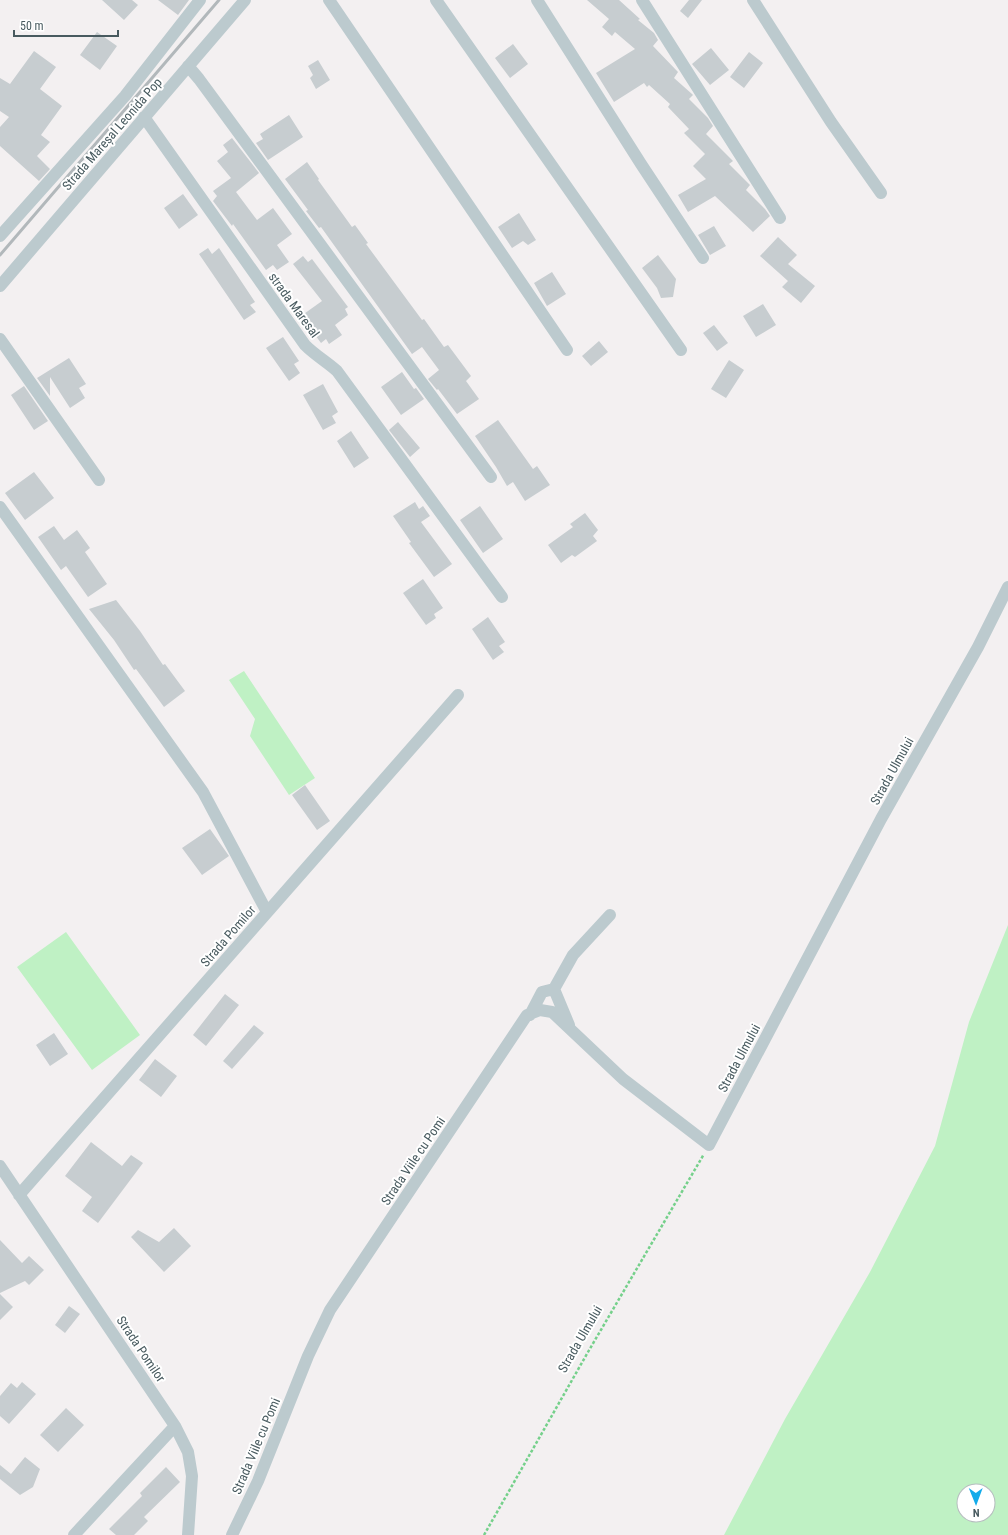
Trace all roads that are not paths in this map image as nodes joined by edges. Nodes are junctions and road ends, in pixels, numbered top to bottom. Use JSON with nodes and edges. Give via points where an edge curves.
{"nodes":[{"id":1,"x":200,"y":0,"type":"edge"},
{"id":2,"x":244,"y":0,"type":"edge"},
{"id":3,"x":329,"y":0,"type":"edge"},
{"id":4,"x":436,"y":0,"type":"edge"},
{"id":5,"x":537,"y":0,"type":"edge"},
{"id":6,"x":642,"y":0,"type":"edge"},
{"id":7,"x":753,"y":0,"type":"edge"},
{"id":8,"x":188,"y":66,"type":"junction"},
{"id":9,"x":144,"y":117,"type":"junction"},
{"id":10,"x":881,"y":193,"type":"dead end"},
{"id":11,"x":780,"y":218,"type":"dead end"},
{"id":12,"x":0,"y":236,"type":"edge"},
{"id":13,"x":703,"y":258,"type":"dead end"},
{"id":14,"x":0,"y":286,"type":"edge"},
{"id":15,"x":0,"y":339,"type":"edge"},
{"id":16,"x":567,"y":350,"type":"dead end"},
{"id":17,"x":681,"y":350,"type":"dead end"},
{"id":18,"x":491,"y":477,"type":"dead end"},
{"id":19,"x":99,"y":480,"type":"dead end"},
{"id":20,"x":0,"y":507,"type":"edge"},
{"id":21,"x":1008,"y":587,"type":"edge"},
{"id":22,"x":502,"y":596,"type":"dead end"},
{"id":23,"x":458,"y":695,"type":"dead end"},
{"id":24,"x":267,"y":912,"type":"junction"},
{"id":25,"x":610,"y":915,"type":"dead end"},
{"id":26,"x":554,"y":988,"type":"junction"},
{"id":27,"x":530,"y":1014,"type":"junction"},
{"id":28,"x":571,"y":1029,"type":"junction"},
{"id":29,"x":0,"y":1166,"type":"edge"},
{"id":30,"x":19,"y":1195,"type":"junction"},
{"id":31,"x":176,"y":1426,"type":"junction"},
{"id":32,"x":74,"y":1535,"type":"edge"},
{"id":33,"x":188,"y":1535,"type":"edge"},
{"id":34,"x":232,"y":1535,"type":"edge"}],
"edges":[{"from":1,"to":12,"type":"street","via":[[125,96]]},
{"from":2,"to":8,"type":"street","name":"Strada Mareșal Leonida Pop"},
{"from":3,"to":16,"type":"street"},
{"from":4,"to":17,"type":"street"},
{"from":5,"to":13,"type":"street"},
{"from":6,"to":11,"type":"street"},
{"from":7,"to":10,"type":"street","via":[[831,122]]},
{"from":8,"to":9,"type":"street","name":"Strada Mareșal Leonida Pop"},
{"from":8,"to":18,"type":"street"},
{"from":9,"to":14,"type":"street","name":"Strada Mareșal Leonida Pop"},
{"from":9,"to":22,"type":"street","name":"strada Maresal","via":[[305,345],[314,355],[328,362],[337,371]]},
{"from":15,"to":19,"type":"street"},
{"from":20,"to":24,"type":"street","via":[[203,792]]},
{"from":21,"to":28,"type":"street","name":"Strada Ulmului","via":[[978,647],[877,826],[709,1144],[623,1079]]},
{"from":23,"to":24,"type":"street","name":"Strada Pomilor"},
{"from":24,"to":30,"type":"street","name":"Strada Pomilor"},
{"from":25,"to":26,"type":"street","via":[[573,955]]},
{"from":26,"to":27,"type":"street","name":"Strada Viile cu Pomi","via":[[542,992]]},
{"from":26,"to":28,"type":"street"},
{"from":27,"to":28,"type":"street","via":[[540,1010],[552,1012]]},
{"from":27,"to":34,"type":"street","name":"Strada Viile cu Pomi","via":[[330,1310],[308,1356],[258,1481]]},
{"from":29,"to":30,"type":"street","name":"Strada Pomilor"},
{"from":30,"to":31,"type":"street","name":"Strada Pomilor"},
{"from":31,"to":32,"type":"street"},
{"from":31,"to":33,"type":"street","name":"Strada Pomilor","via":[[188,1452],[192,1476]]}]}
